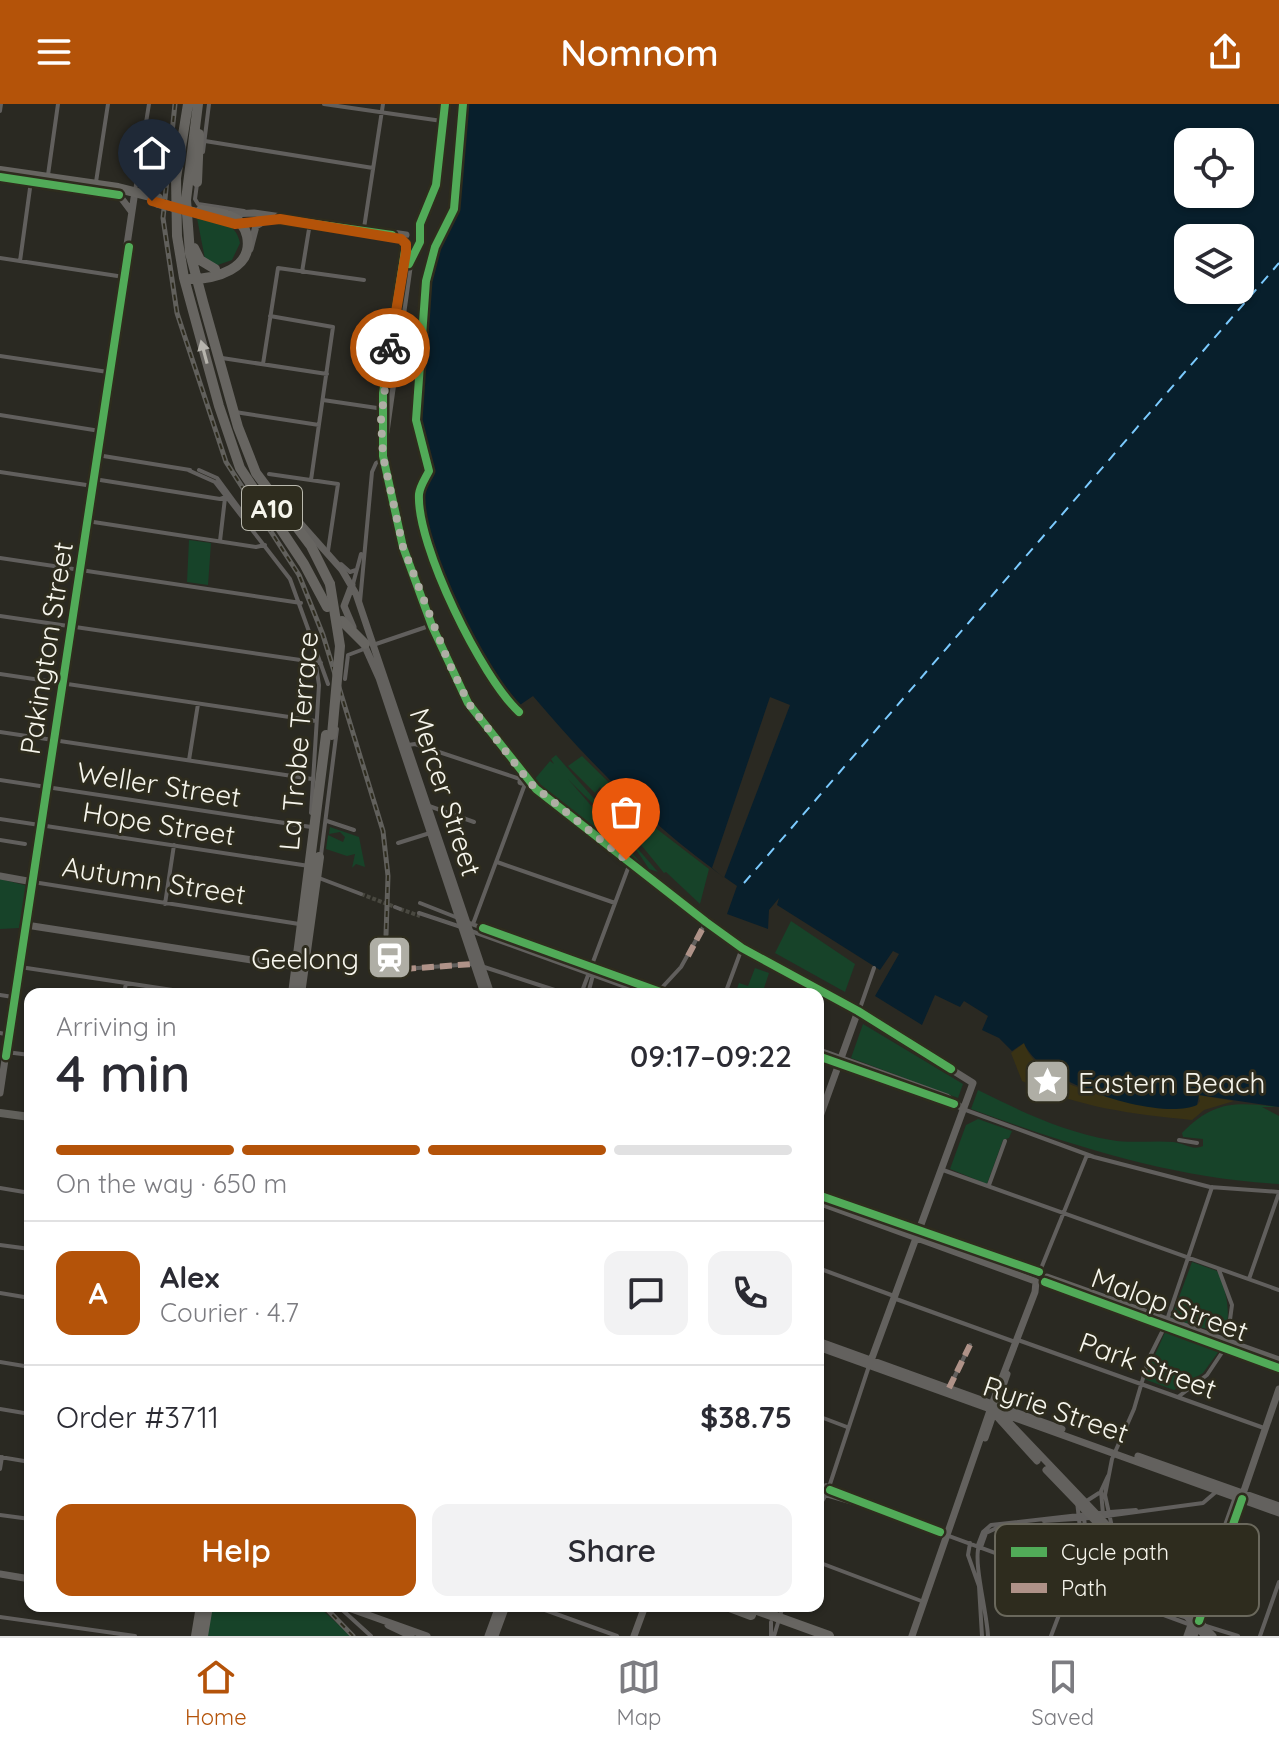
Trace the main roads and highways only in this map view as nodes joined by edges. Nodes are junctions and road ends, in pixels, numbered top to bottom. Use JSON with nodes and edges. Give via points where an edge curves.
{"nodes":[{"id":1,"x":188,"y":104,"type":"edge"},
{"id":2,"x":200,"y":104,"type":"edge"},
{"id":3,"x":0,"y":174,"type":"edge"},
{"id":4,"x":197,"y":182,"type":"road end"},
{"id":5,"x":136,"y":195,"type":"junction"},
{"id":6,"x":200,"y":209,"type":"junction"},
{"id":7,"x":187,"y":219,"type":"junction"},
{"id":8,"x":237,"y":224,"type":"junction"},
{"id":9,"x":219,"y":271,"type":"junction"},
{"id":10,"x":196,"y":276,"type":"junction"},
{"id":11,"x":184,"y":278,"type":"junction"},
{"id":12,"x":203,"y":302,"type":"junction"},
{"id":13,"x":225,"y":425,"type":"junction"},
{"id":14,"x":327,"y":585,"type":"junction"},
{"id":15,"x":327,"y":607,"type":"dead end"},
{"id":16,"x":342,"y":621,"type":"dead end"},
{"id":17,"x":368,"y":646,"type":"road end"},
{"id":18,"x":329,"y":735,"type":"junction"},
{"id":19,"x":300,"y":967,"type":"junction"},
{"id":20,"x":295,"y":988,"type":"edge"},
{"id":21,"x":300,"y":988,"type":"edge"},
{"id":22,"x":0,"y":1113,"type":"edge"},
{"id":23,"x":24,"y":1116,"type":"edge"},
{"id":24,"x":200,"y":1612,"type":"edge"},
{"id":25,"x":208,"y":1612,"type":"edge"},
{"id":26,"x":741,"y":1612,"type":"edge"},
{"id":27,"x":755,"y":1612,"type":"edge"},
{"id":28,"x":775,"y":1626,"type":"edge"},
{"id":29,"x":196,"y":1636,"type":"edge"},
{"id":30,"x":203,"y":1636,"type":"edge"},
{"id":31,"x":809,"y":1636,"type":"edge"},
{"id":32,"x":829,"y":1636,"type":"edge"}],
"edges":[{"from":1,"to":11,"type":"highway","number":"A10","via":[[175,205]]},
{"from":2,"to":4,"type":"highway"},
{"from":2,"to":7,"type":"highway","number":"A10","via":[[187,172]]},
{"from":3,"to":5,"type":"highway"},
{"from":3,"to":5,"type":"highway","via":[[47,177]]},
{"from":5,"to":6,"type":"highway","bridge":true},
{"from":6,"to":8,"type":"highway"},
{"from":6,"to":8,"type":"highway","via":[[230,216]]},
{"from":7,"to":9,"type":"highway","via":[[197,256]]},
{"from":7,"to":10,"type":"highway","number":"A10"},
{"from":8,"to":9,"type":"highway","via":[[242,250]]},
{"from":8,"to":9,"type":"highway","via":[[248,243],[240,263]]},
{"from":9,"to":10,"type":"highway"},
{"from":9,"to":12,"type":"highway","via":[[205,282]]},
{"from":10,"to":11,"type":"highway"},
{"from":10,"to":12,"type":"highway","number":"A10"},
{"from":13,"to":11,"type":"highway","number":"A10","one_way":true},
{"from":12,"to":14,"type":"highway","name":"La Trobe Terrace","number":"A10","via":[[249,456],[270,496],[315,553]]},
{"from":13,"to":14,"type":"highway","name":"La Trobe Terrace","number":"A10","via":[[250,477]]},
{"from":13,"to":15,"type":"highway","via":[[248,482],[292,544]]},
{"from":14,"to":18,"type":"highway","name":"La Trobe Terrace","number":"A10","bridge":true,"via":[[335,640]]},
{"from":16,"to":17,"type":"highway"},
{"from":18,"to":19,"type":"highway","name":"La Trobe Terrace","number":"A10"},
{"from":18,"to":19,"type":"highway","name":"La Trobe Terrace","number":"A10","via":[[317,877]]},
{"from":19,"to":20,"type":"highway","name":"La Trobe Terrace","number":"A10"},
{"from":19,"to":21,"type":"highway","name":"La Trobe Terrace","number":"A10"},
{"from":22,"to":23,"type":"main road"},
{"from":24,"to":29,"type":"highway"},
{"from":25,"to":30,"type":"highway"},
{"from":26,"to":28,"type":"highway"},
{"from":27,"to":28,"type":"highway"},
{"from":28,"to":31,"type":"highway"},
{"from":28,"to":32,"type":"highway"}]}
